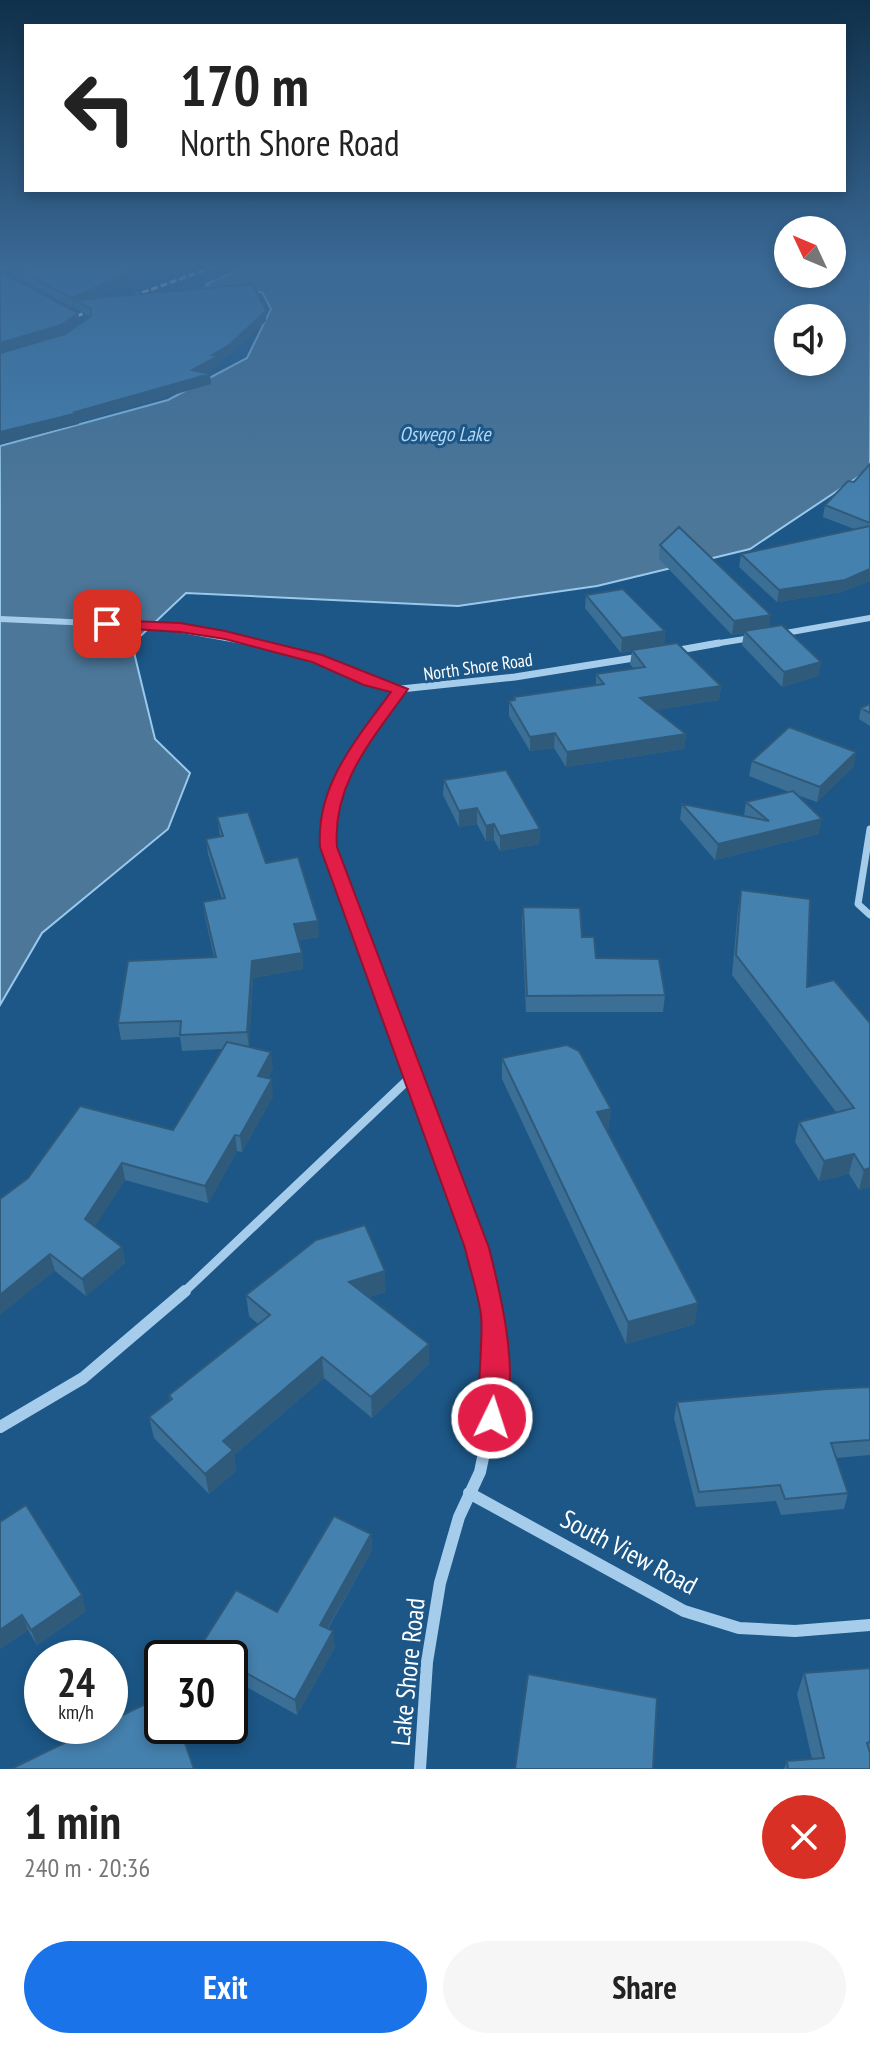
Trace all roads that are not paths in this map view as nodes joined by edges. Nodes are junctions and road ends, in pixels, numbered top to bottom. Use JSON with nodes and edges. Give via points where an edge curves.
{"nodes":[{"id":1,"x":870,"y":618,"type":"edge"},
{"id":2,"x":0,"y":619,"type":"edge"},
{"id":3,"x":769,"y":636,"type":"edge"},
{"id":4,"x":754,"y":638,"type":"edge"},
{"id":5,"x":664,"y":653,"type":"edge"},
{"id":6,"x":649,"y":655,"type":"edge"},
{"id":7,"x":401,"y":689,"type":"junction"},
{"id":8,"x":870,"y":829,"type":"edge"},
{"id":9,"x":870,"y":915,"type":"edge"},
{"id":10,"x":413,"y":1075,"type":"junction"},
{"id":11,"x":0,"y":1427,"type":"edge"},
{"id":12,"x":469,"y":1493,"type":"junction"},
{"id":13,"x":870,"y":1625,"type":"edge"},
{"id":14,"x":420,"y":1769,"type":"edge"}],
"edges":[{"from":1,"to":3,"type":"street"},
{"from":2,"to":7,"type":"street","name":"North Shore Road","via":[[207,632],[297,653]]},
{"from":4,"to":5,"type":"street"},
{"from":6,"to":7,"type":"street","name":"North Shore Road"},
{"from":7,"to":10,"type":"street","name":"Lake Shore Road","via":[[355,752],[335,788],[326,820],[332,864]]},
{"from":8,"to":9,"type":"street","via":[[858,904]]},
{"from":10,"to":11,"type":"street","via":[[311,1175],[83,1378]]},
{"from":10,"to":12,"type":"street","name":"Lake Shore Road","via":[[477,1248],[493,1314],[492,1418]]},
{"from":12,"to":13,"type":"street","name":"South View Road","via":[[684,1611],[739,1628],[795,1631]]},
{"from":12,"to":14,"type":"street","name":"Lake Shore Road","via":[[447,1553],[430,1630]]}]}
